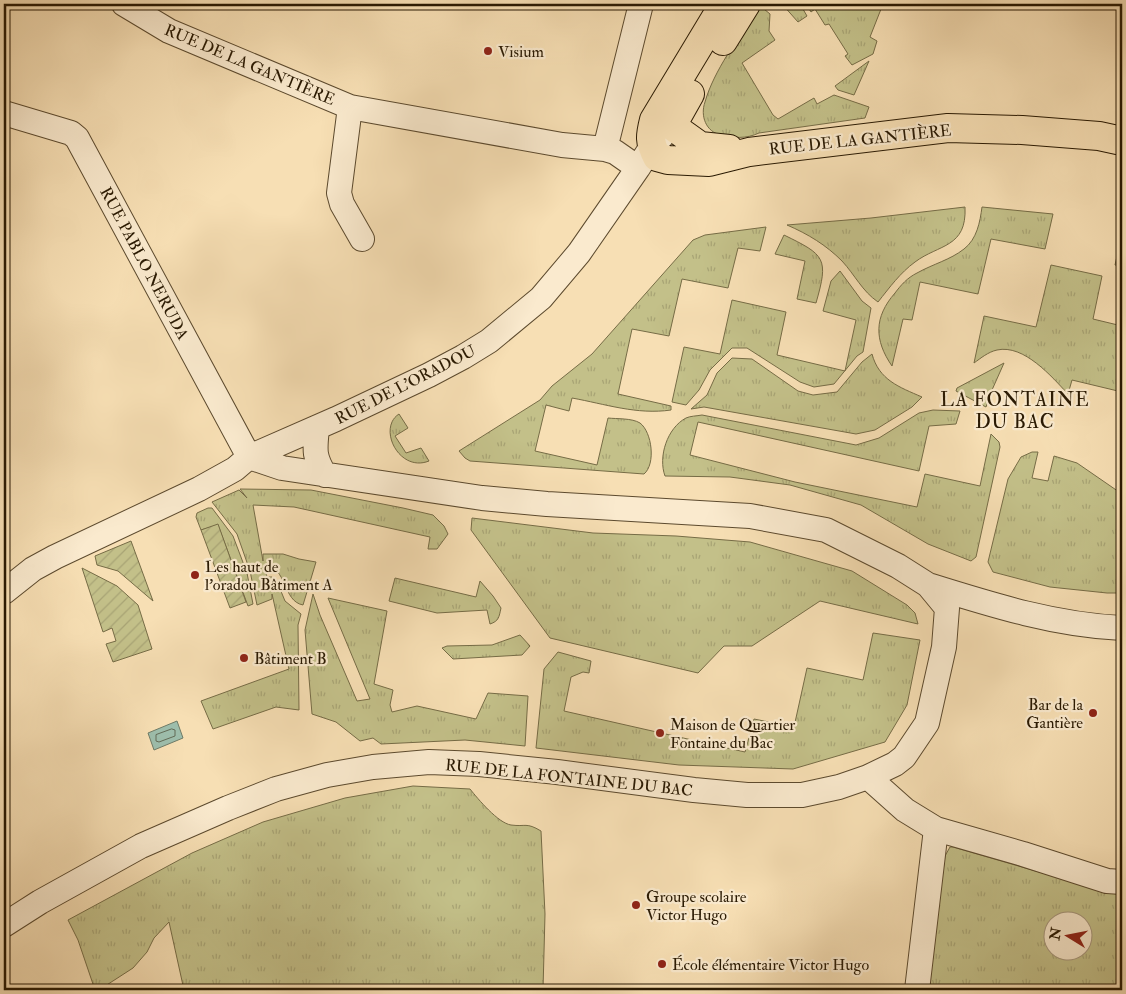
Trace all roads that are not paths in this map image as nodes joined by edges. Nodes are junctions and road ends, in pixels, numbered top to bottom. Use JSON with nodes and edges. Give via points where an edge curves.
{"nodes":[{"id":1,"x":124,"y":4,"type":"edge"},
{"id":2,"x":641,"y":4,"type":"edge"},
{"id":3,"x":724,"y":4,"type":"edge"},
{"id":4,"x":746,"y":4,"type":"edge"},
{"id":5,"x":350,"y":108,"type":"junction"},
{"id":6,"x":4,"y":113,"type":"edge"},
{"id":7,"x":672,"y":126,"type":"junction"},
{"id":8,"x":1122,"y":141,"type":"edge"},
{"id":9,"x":606,"y":149,"type":"junction"},
{"id":10,"x":748,"y":152,"type":"junction"},
{"id":11,"x":645,"y":157,"type":"junction"},
{"id":12,"x":362,"y":239,"type":"dead end"},
{"id":13,"x":317,"y":428,"type":"junction"},
{"id":14,"x":249,"y":457,"type":"junction"},
{"id":15,"x":324,"y":475,"type":"junction"},
{"id":16,"x":928,"y":585,"type":"junction"},
{"id":17,"x":4,"y":592,"type":"edge"},
{"id":18,"x":1122,"y":628,"type":"edge"},
{"id":19,"x":868,"y":778,"type":"junction"},
{"id":20,"x":936,"y":829,"type":"junction"},
{"id":21,"x":1122,"y":882,"type":"edge"},
{"id":22,"x":4,"y":925,"type":"edge"},
{"id":23,"x":916,"y":990,"type":"edge"}],
"edges":[{"from":1,"to":5,"type":"street","name":"RUE DE LA GANTIÈRE","via":[[169,31]]},
{"from":2,"to":9,"type":"street"},
{"from":3,"to":11,"type":"main road","via":[[654,120]]},
{"from":4,"to":7,"type":"main road"},
{"from":5,"to":9,"type":"street","name":"RUE DE LA GANTIÈRE","via":[[562,145]]},
{"from":5,"to":12,"type":"street","name":"RUE DE LA GANTIÈRE","via":[[339,193]]},
{"from":6,"to":14,"type":"street","name":"RUE PABLO NERUDA","via":[[71,133],[77,138]]},
{"from":7,"to":10,"type":"main road","name":"RUE DE LA GANTIÈRE","via":[[700,146]]},
{"from":7,"to":11,"type":"street"},
{"from":8,"to":10,"type":"main road","name":"RUE DE LA GANTIÈRE","via":[[1022,130],[948,128]]},
{"from":9,"to":11,"type":"street"},
{"from":10,"to":11,"type":"main road","name":"RUE DE LA GANTIÈRE","via":[[709,162]]},
{"from":11,"to":13,"type":"street","name":"RUE DE L'ORADOU","via":[[579,253],[541,298],[505,329],[438,371]]},
{"from":13,"to":14,"type":"street","name":"RUE DE L'ORADOU"},
{"from":13,"to":15,"type":"street","via":[[316,461]]},
{"from":14,"to":15,"type":"street","name":"RUE DE LA FONTAINE DU BAC","via":[[282,468]]},
{"from":14,"to":17,"type":"street","name":"RUE DE L'ORADOU","via":[[235,469],[199,489],[33,569]]},
{"from":15,"to":16,"type":"street","name":"RUE DE LA FONTAINE DU BAC","via":[[482,498],[750,516],[826,530]]},
{"from":16,"to":18,"type":"street","name":"RUE DE LA FONTAINE DU BAC","via":[[1045,619]]},
{"from":16,"to":19,"type":"street","name":"RUE DE LA FONTAINE DU BAC","via":[[947,608],[944,647],[927,723],[904,757]]},
{"from":19,"to":20,"type":"street","via":[[905,810]]},
{"from":19,"to":22,"type":"street","name":"RUE DE LA FONTAINE DU BAC","via":[[802,794],[747,795],[480,764],[429,762],[373,767],[276,789],[228,808],[141,846]]},
{"from":20,"to":21,"type":"street","via":[[1107,881]]},
{"from":20,"to":23,"type":"street"}]}
